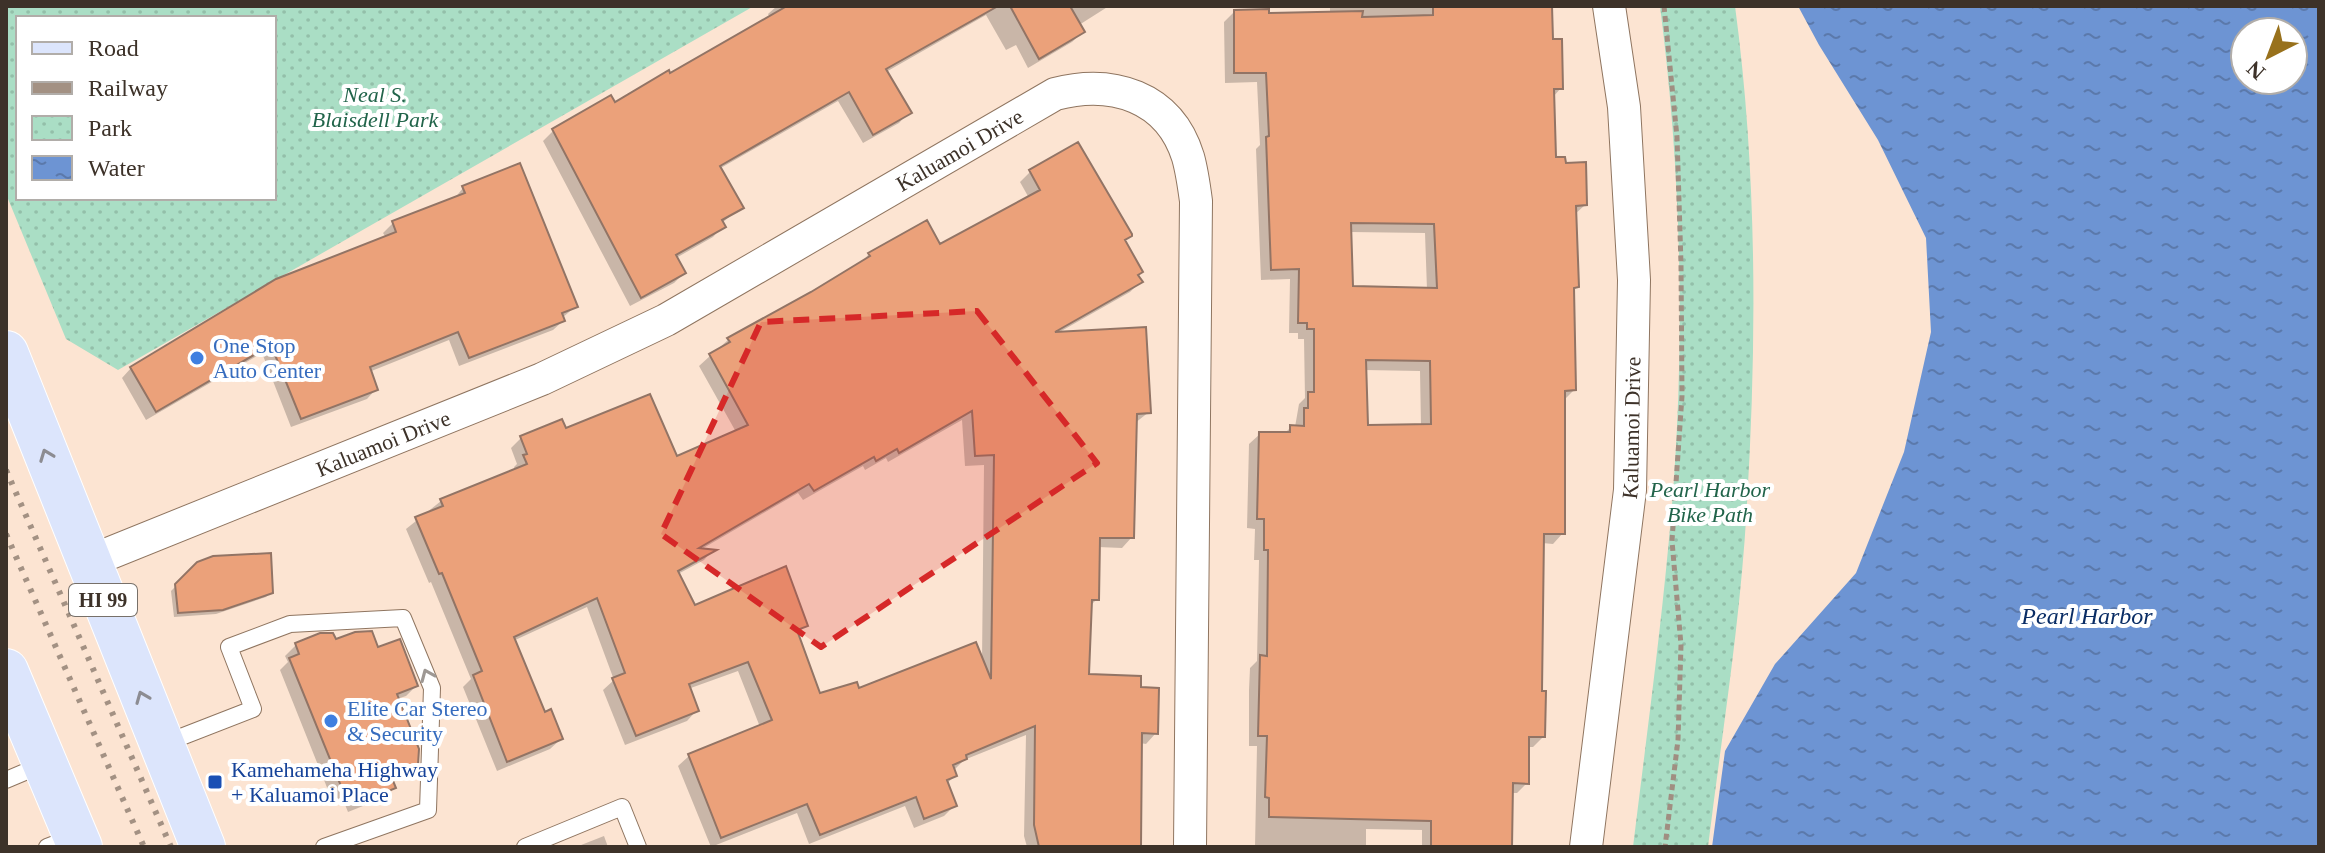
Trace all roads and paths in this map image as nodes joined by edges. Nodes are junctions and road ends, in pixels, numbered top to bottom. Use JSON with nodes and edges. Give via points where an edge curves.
{"nodes":[{"id":1,"x":1609,"y":6,"type":"edge"},
{"id":2,"x":1664,"y":6,"type":"edge"},
{"id":3,"x":6,"y":353,"type":"edge"},
{"id":4,"x":88,"y":562,"type":"junction"},
{"id":5,"x":6,"y":671,"type":"edge"},
{"id":6,"x":161,"y":745,"type":"junction"},
{"id":7,"x":25,"y":772,"type":"edge"},
{"id":8,"x":67,"y":843,"type":"edge"},
{"id":9,"x":203,"y":847,"type":"edge"},
{"id":10,"x":324,"y":847,"type":"edge"},
{"id":11,"x":525,"y":847,"type":"edge"},
{"id":12,"x":638,"y":847,"type":"edge"},
{"id":13,"x":1190,"y":847,"type":"edge"},
{"id":14,"x":1586,"y":847,"type":"edge"},
{"id":15,"x":1665,"y":847,"type":"edge"}],
"edges":[{"from":1,"to":14,"type":"street","name":"Kaluamoi Drive","via":[[1624,107],[1634,280],[1630,490]]},
{"from":2,"to":15,"type":"path","via":[[1677,137],[1682,381],[1672,541],[1681,645],[1679,724]]},
{"from":4,"to":3,"type":"main road","number":"HI 99","one_way":true},
{"from":6,"to":4,"type":"main road","number":"HI 99","one_way":true},
{"from":4,"to":13,"type":"street","name":"Kaluamoi Drive","via":[[604,351],[1055,94],[1084,88],[1124,91],[1147,102],[1178,136],[1188,155],[1196,201]]},
{"from":5,"to":7,"type":"main road"},
{"from":6,"to":9,"type":"main road","number":"HI 99"},
{"from":10,"to":6,"type":"lane","one_way":true,"via":[[428,810],[432,688],[403,618],[290,624],[229,647],[253,709]]},
{"from":7,"to":8,"type":"main road"},
{"from":11,"to":12,"type":"lane","via":[[622,807]]}]}
